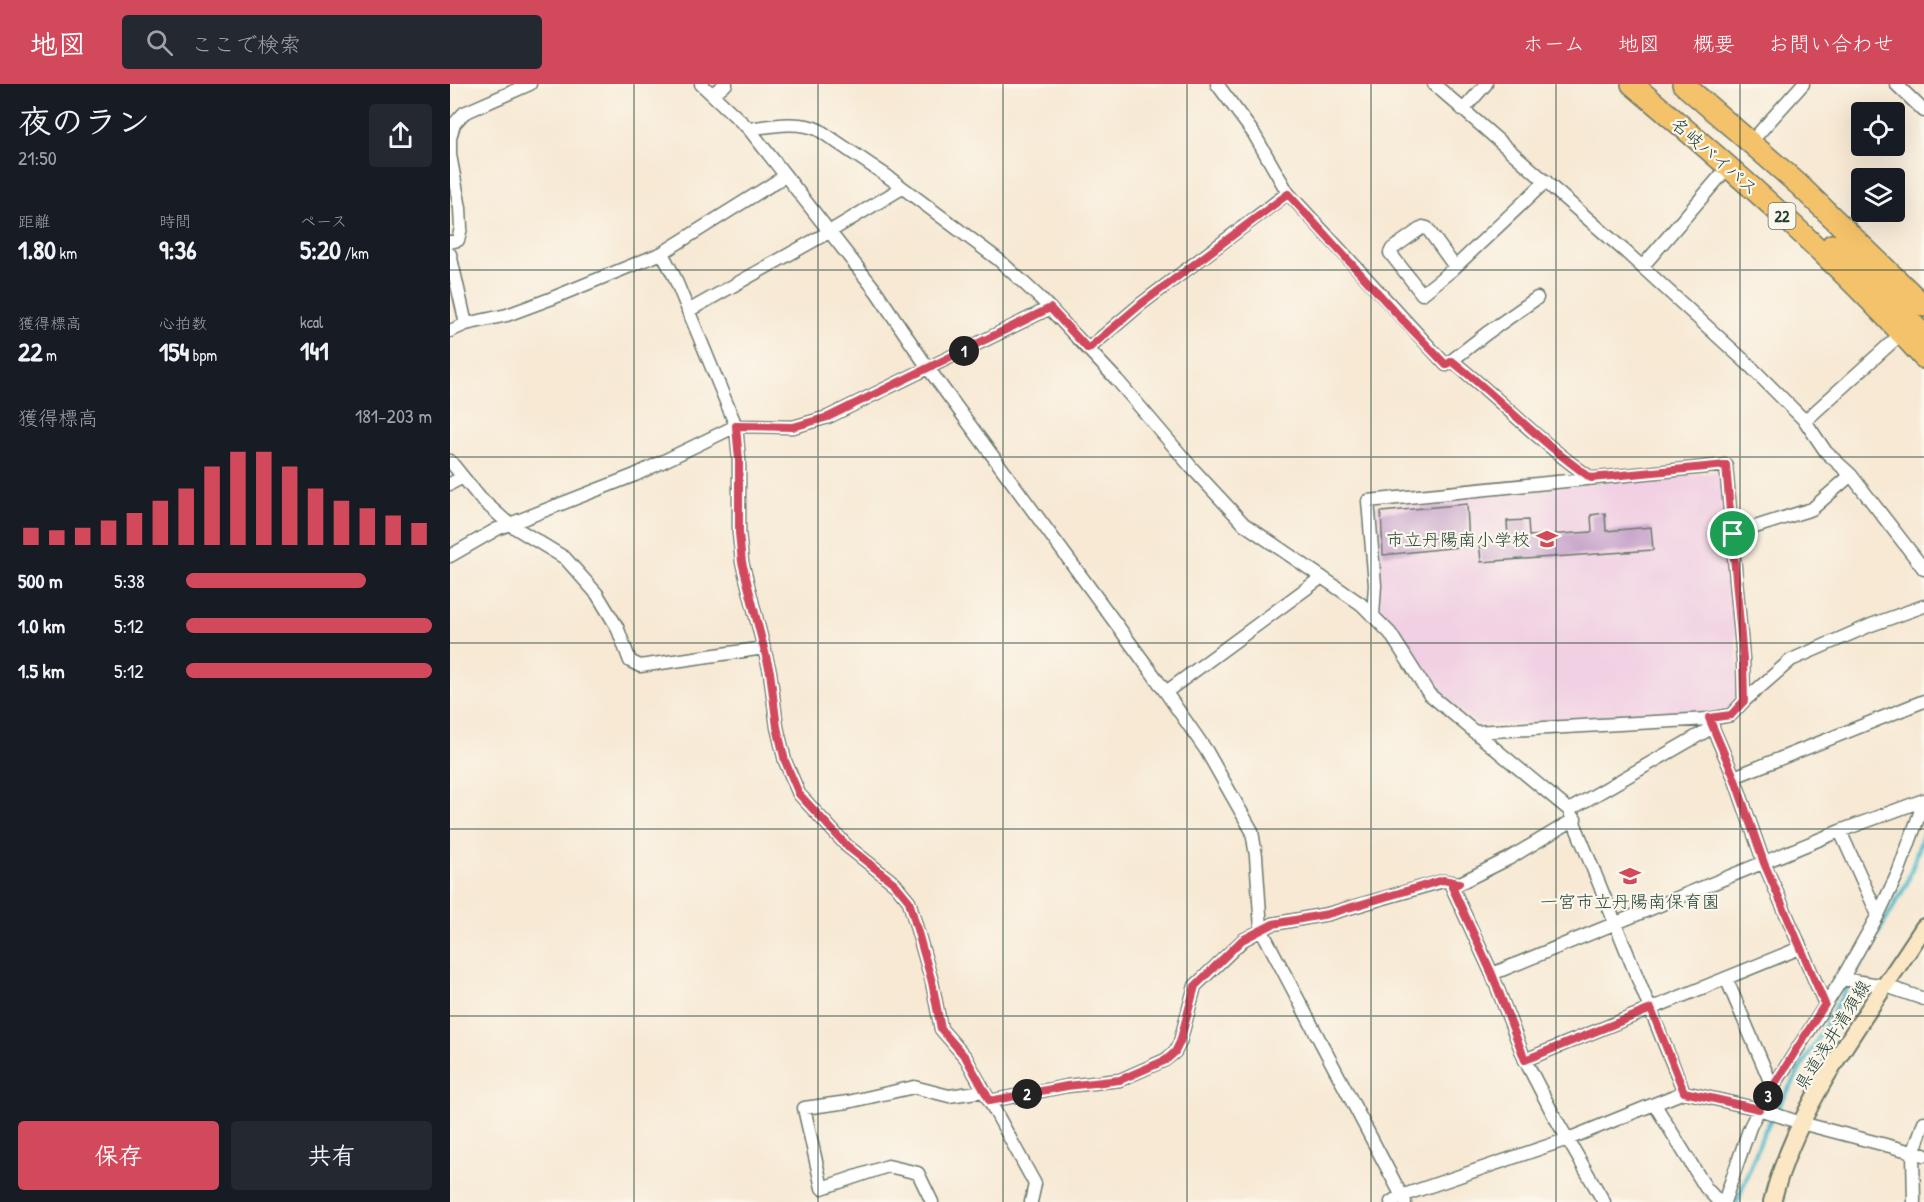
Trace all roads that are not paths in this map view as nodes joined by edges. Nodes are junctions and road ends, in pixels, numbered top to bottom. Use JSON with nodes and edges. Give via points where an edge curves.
{"nodes":[{"id":1,"x":530,"y":84,"type":"edge"},
{"id":2,"x":700,"y":84,"type":"edge"},
{"id":3,"x":726,"y":84,"type":"edge"},
{"id":4,"x":1217,"y":84,"type":"edge"},
{"id":5,"x":1434,"y":84,"type":"edge"},
{"id":6,"x":1486,"y":84,"type":"edge"},
{"id":7,"x":1632,"y":84,"type":"edge"},
{"id":8,"x":1645,"y":84,"type":"edge"},
{"id":9,"x":1654,"y":84,"type":"edge"},
{"id":10,"x":1683,"y":84,"type":"edge"},
{"id":11,"x":1700,"y":84,"type":"edge"},
{"id":12,"x":1803,"y":84,"type":"edge"},
{"id":13,"x":1896,"y":84,"type":"edge"},
{"id":14,"x":712,"y":94,"type":"junction"},
{"id":15,"x":1463,"y":110,"type":"junction"},
{"id":16,"x":1924,"y":111,"type":"edge"},
{"id":17,"x":749,"y":129,"type":"junction"},
{"id":18,"x":1758,"y":134,"type":"junction"},
{"id":19,"x":450,"y":155,"type":"edge"},
{"id":20,"x":1729,"y":166,"type":"junction"},
{"id":21,"x":785,"y":176,"type":"junction"},
{"id":22,"x":1546,"y":181,"type":"junction"},
{"id":23,"x":902,"y":188,"type":"junction"},
{"id":24,"x":1288,"y":194,"type":"junction"},
{"id":25,"x":829,"y":232,"type":"junction"},
{"id":26,"x":450,"y":242,"type":"edge"},
{"id":27,"x":662,"y":253,"type":"junction"},
{"id":28,"x":450,"y":254,"type":"edge"},
{"id":29,"x":1455,"y":267,"type":"junction"},
{"id":30,"x":1642,"y":267,"type":"junction"},
{"id":31,"x":1924,"y":293,"type":"edge"},
{"id":32,"x":1537,"y":298,"type":"dead end"},
{"id":33,"x":1924,"y":306,"type":"edge"},
{"id":34,"x":1050,"y":308,"type":"junction"},
{"id":35,"x":688,"y":310,"type":"junction"},
{"id":36,"x":466,"y":324,"type":"junction"},
{"id":37,"x":450,"y":331,"type":"edge"},
{"id":38,"x":1902,"y":333,"type":"junction"},
{"id":39,"x":1924,"y":335,"type":"edge"},
{"id":40,"x":1924,"y":346,"type":"edge"},
{"id":41,"x":1088,"y":349,"type":"junction"},
{"id":42,"x":1924,"y":358,"type":"edge"},
{"id":43,"x":1452,"y":361,"type":"junction"},
{"id":44,"x":928,"y":369,"type":"junction"},
{"id":45,"x":1805,"y":421,"type":"junction"},
{"id":46,"x":736,"y":426,"type":"junction"},
{"id":47,"x":450,"y":461,"type":"edge"},
{"id":48,"x":1851,"y":475,"type":"junction"},
{"id":49,"x":463,"y":477,"type":"junction"},
{"id":50,"x":1591,"y":478,"type":"junction"},
{"id":51,"x":450,"y":484,"type":"edge"},
{"id":52,"x":509,"y":524,"type":"junction"},
{"id":53,"x":1733,"y":534,"type":"junction"},
{"id":54,"x":450,"y":556,"type":"edge"},
{"id":55,"x":1924,"y":569,"type":"edge"},
{"id":56,"x":1322,"y":576,"type":"junction"},
{"id":57,"x":1924,"y":606,"type":"edge"},
{"id":58,"x":1373,"y":616,"type":"junction"},
{"id":59,"x":764,"y":648,"type":"junction"},
{"id":60,"x":1166,"y":692,"type":"junction"},
{"id":61,"x":1924,"y":700,"type":"edge"},
{"id":62,"x":1744,"y":701,"type":"junction"},
{"id":63,"x":1711,"y":723,"type":"junction"},
{"id":64,"x":1474,"y":732,"type":"junction"},
{"id":65,"x":1734,"y":777,"type":"junction"},
{"id":66,"x":1924,"y":801,"type":"edge"},
{"id":67,"x":1572,"y":815,"type":"junction"},
{"id":68,"x":1840,"y":831,"type":"junction"},
{"id":69,"x":1764,"y":863,"type":"junction"},
{"id":70,"x":1459,"y":883,"type":"junction"},
{"id":71,"x":1878,"y":915,"type":"junction"},
{"id":72,"x":1617,"y":923,"type":"junction"},
{"id":73,"x":1924,"y":927,"type":"edge"},
{"id":74,"x":1261,"y":929,"type":"junction"},
{"id":75,"x":1800,"y":948,"type":"junction"},
{"id":76,"x":1492,"y":974,"type":"junction"},
{"id":77,"x":1726,"y":978,"type":"junction"},
{"id":78,"x":1843,"y":980,"type":"junction"},
{"id":79,"x":1886,"y":986,"type":"junction"},
{"id":80,"x":1924,"y":999,"type":"edge"},
{"id":81,"x":1825,"y":1004,"type":"junction"},
{"id":82,"x":1651,"y":1009,"type":"junction"},
{"id":83,"x":1525,"y":1060,"type":"junction"},
{"id":84,"x":1773,"y":1088,"type":"junction"},
{"id":85,"x":1684,"y":1092,"type":"junction"},
{"id":86,"x":987,"y":1096,"type":"junction"},
{"id":87,"x":1654,"y":1105,"type":"junction"},
{"id":88,"x":1762,"y":1110,"type":"junction"},
{"id":89,"x":1924,"y":1122,"type":"edge"},
{"id":90,"x":1801,"y":1123,"type":"junction"},
{"id":91,"x":1568,"y":1139,"type":"junction"},
{"id":92,"x":1918,"y":1154,"type":"edge"},
{"id":93,"x":1399,"y":1200,"type":"edge"},
{"id":94,"x":932,"y":1202,"type":"edge"},
{"id":95,"x":1032,"y":1202,"type":"edge"},
{"id":96,"x":1604,"y":1202,"type":"edge"},
{"id":97,"x":1719,"y":1202,"type":"edge"},
{"id":98,"x":1724,"y":1202,"type":"edge"},
{"id":99,"x":1772,"y":1202,"type":"edge"},
{"id":100,"x":1914,"y":1202,"type":"edge"}],
"edges":[{"from":1,"to":19,"type":"street","via":[[464,114],[454,124]]},
{"from":2,"to":14,"type":"street"},
{"from":3,"to":14,"type":"street"},
{"from":4,"to":24,"type":"street","via":[[1254,134]]},
{"from":5,"to":15,"type":"street"},
{"from":6,"to":15,"type":"street"},
{"from":7,"to":20,"type":"highway","name":"名岐バイパス","number":"22"},
{"from":8,"to":40,"type":"highway"},
{"from":9,"to":39,"type":"highway","via":[[1865,275]]},
{"from":10,"to":33,"type":"highway","via":[[1798,184]]},
{"from":11,"to":18,"type":"highway","number":"22"},
{"from":12,"to":18,"type":"street"},
{"from":13,"to":16,"type":"street"},
{"from":14,"to":17,"type":"street"},
{"from":15,"to":22,"type":"street"},
{"from":17,"to":21,"type":"street"},
{"from":17,"to":23,"type":"street","via":[[810,125]]},
{"from":18,"to":31,"type":"highway","number":"22","via":[[1886,251]]},
{"from":19,"to":26,"type":"street","via":[[461,228],[458,240]]},
{"from":20,"to":30,"type":"street"},
{"from":20,"to":38,"type":"highway","name":"名岐バイパス","number":"22"},
{"from":21,"to":25,"type":"street"},
{"from":21,"to":27,"type":"street"},
{"from":22,"to":29,"type":"street"},
{"from":22,"to":30,"type":"street"},
{"from":23,"to":25,"type":"street"},
{"from":23,"to":34,"type":"street","via":[[999,260]]},
{"from":24,"to":41,"type":"street","via":[[1141,304]]},
{"from":24,"to":43,"type":"street","via":[[1438,357],[1446,365]]},
{"from":25,"to":35,"type":"street"},
{"from":25,"to":44,"type":"street","via":[[876,291]]},
{"from":27,"to":35,"type":"street"},
{"from":27,"to":36,"type":"street","via":[[507,315]]},
{"from":28,"to":36,"type":"street"},
{"from":29,"to":29,"type":"street","via":[[1422,294],[1390,253],[1423,227]]},
{"from":30,"to":45,"type":"street"},
{"from":32,"to":43,"type":"street"},
{"from":34,"to":41,"type":"street"},
{"from":34,"to":44,"type":"street"},
{"from":35,"to":46,"type":"street"},
{"from":36,"to":37,"type":"street"},
{"from":38,"to":42,"type":"highway","name":"名岐バイパス","number":"22"},
{"from":38,"to":45,"type":"street"},
{"from":41,"to":56,"type":"street","via":[[1244,524]]},
{"from":43,"to":50,"type":"street","via":[[1526,428]]},
{"from":44,"to":46,"type":"street","via":[[828,417],[793,427]]},
{"from":44,"to":60,"type":"street"},
{"from":45,"to":48,"type":"street","via":[[1827,452]]},
{"from":46,"to":52,"type":"street","via":[[635,475]]},
{"from":46,"to":59,"type":"street","via":[[742,562]]},
{"from":47,"to":49,"type":"street"},
{"from":48,"to":53,"type":"street","via":[[1812,509]]},
{"from":48,"to":55,"type":"street"},
{"from":49,"to":51,"type":"street"},
{"from":49,"to":52,"type":"street"},
{"from":50,"to":53,"type":"street","via":[[1726,465]]},
{"from":50,"to":58,"type":"street","via":[[1368,501],[1375,585]]},
{"from":52,"to":54,"type":"street"},
{"from":52,"to":59,"type":"street","via":[[565,558],[597,594],[617,627],[630,661],[640,666]]},
{"from":53,"to":62,"type":"street"},
{"from":56,"to":58,"type":"street"},
{"from":56,"to":60,"type":"street"},
{"from":57,"to":62,"type":"street","via":[[1791,660]]},
{"from":58,"to":64,"type":"street","via":[[1390,633],[1429,694]]},
{"from":59,"to":86,"type":"street","via":[[785,761],[799,794],[847,846],[895,884],[909,901],[941,1029],[966,1058]]},
{"from":60,"to":74,"type":"street","via":[[1206,750],[1252,831]]},
{"from":61,"to":65,"type":"street"},
{"from":62,"to":63,"type":"street","via":[[1731,715]]},
{"from":63,"to":64,"type":"street"},
{"from":63,"to":65,"type":"street"},
{"from":63,"to":67,"type":"street"},
{"from":64,"to":67,"type":"street"},
{"from":65,"to":69,"type":"street"},
{"from":66,"to":68,"type":"street"},
{"from":66,"to":71,"type":"street"},
{"from":67,"to":70,"type":"street","via":[[1508,859]]},
{"from":67,"to":72,"type":"street"},
{"from":68,"to":69,"type":"street"},
{"from":68,"to":71,"type":"street"},
{"from":69,"to":72,"type":"street"},
{"from":69,"to":75,"type":"street"},
{"from":70,"to":74,"type":"street","via":[[1443,880]]},
{"from":70,"to":76,"type":"street","via":[[1452,887]]},
{"from":71,"to":78,"type":"street"},
{"from":72,"to":76,"type":"street"},
{"from":72,"to":82,"type":"street"},
{"from":73,"to":79,"type":"main road","name":"県道浅井清須線"},
{"from":74,"to":86,"type":"street","via":[[1242,940],[1195,986],[1180,1042],[1166,1060],[1120,1080]]},
{"from":74,"to":93,"type":"street"},
{"from":75,"to":77,"type":"street"},
{"from":75,"to":81,"type":"street"},
{"from":76,"to":83,"type":"street"},
{"from":77,"to":82,"type":"street"},
{"from":77,"to":84,"type":"street"},
{"from":78,"to":79,"type":"street"},
{"from":78,"to":81,"type":"street"},
{"from":79,"to":80,"type":"street"},
{"from":79,"to":90,"type":"main road","name":"県道浅井清須線","via":[[1835,1062]]},
{"from":81,"to":84,"type":"street"},
{"from":82,"to":83,"type":"street"},
{"from":82,"to":85,"type":"street"},
{"from":83,"to":91,"type":"street"},
{"from":84,"to":88,"type":"street"},
{"from":85,"to":87,"type":"street"},
{"from":85,"to":88,"type":"street"},
{"from":86,"to":94,"type":"street","via":[[949,1096],[914,1087],[804,1108],[822,1188],[888,1166],[918,1173]]},
{"from":86,"to":95,"type":"street","via":[[1035,1184]]},
{"from":87,"to":91,"type":"street"},
{"from":87,"to":97,"type":"street","via":[[1706,1188]]},
{"from":88,"to":90,"type":"street"},
{"from":88,"to":98,"type":"street","via":[[1750,1127]]},
{"from":89,"to":92,"type":"street"},
{"from":90,"to":92,"type":"street"},
{"from":90,"to":99,"type":"main road","name":"県道浅井清須線"},
{"from":91,"to":93,"type":"street"},
{"from":91,"to":96,"type":"street"},
{"from":92,"to":100,"type":"street"}]}
